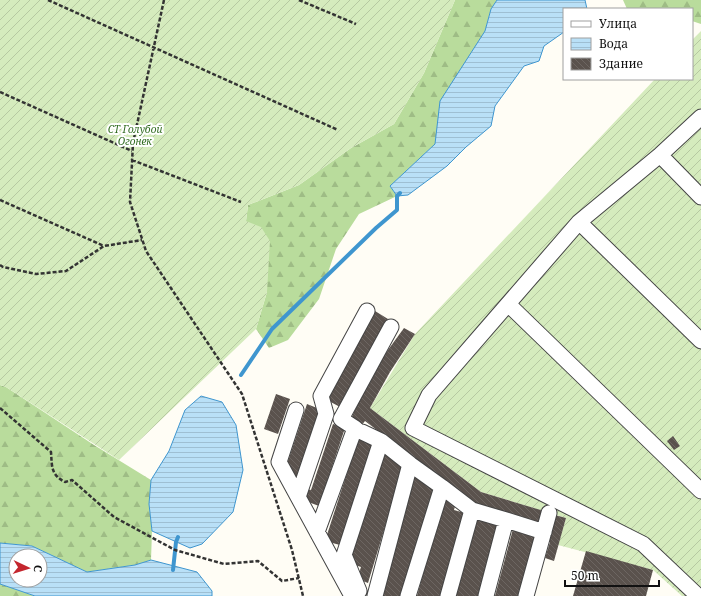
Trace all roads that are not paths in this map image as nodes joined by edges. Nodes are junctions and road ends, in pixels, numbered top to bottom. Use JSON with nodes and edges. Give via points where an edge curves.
{"nodes":[{"id":1,"x":701,"y":117,"type":"edge"},
{"id":2,"x":660,"y":155,"type":"junction"},
{"id":3,"x":701,"y":197,"type":"edge"},
{"id":4,"x":579,"y":222,"type":"junction"},
{"id":5,"x":508,"y":304,"type":"junction"},
{"id":6,"x":367,"y":311,"type":"dead end"},
{"id":7,"x":391,"y":327,"type":"dead end"},
{"id":8,"x":701,"y":341,"type":"edge"},
{"id":9,"x":296,"y":410,"type":"dead end"},
{"id":10,"x":362,"y":432,"type":"dead end"},
{"id":11,"x":381,"y":441,"type":"junction"},
{"id":12,"x":410,"y":464,"type":"junction"},
{"id":13,"x":442,"y":488,"type":"junction"},
{"id":14,"x":701,"y":492,"type":"edge"},
{"id":15,"x":298,"y":497,"type":"junction"},
{"id":16,"x":472,"y":510,"type":"junction"},
{"id":17,"x":549,"y":513,"type":"dead end"},
{"id":18,"x":506,"y":520,"type":"junction"},
{"id":19,"x":317,"y":532,"type":"junction"},
{"id":20,"x":544,"y":532,"type":"junction"},
{"id":21,"x":352,"y":596,"type":"edge"},
{"id":22,"x":361,"y":596,"type":"edge"},
{"id":23,"x":375,"y":596,"type":"edge"},
{"id":24,"x":408,"y":596,"type":"edge"},
{"id":25,"x":448,"y":596,"type":"edge"},
{"id":26,"x":486,"y":596,"type":"edge"},
{"id":27,"x":526,"y":596,"type":"edge"},
{"id":28,"x":698,"y":596,"type":"edge"}],
"edges":[{"from":1,"to":2,"type":"lane"},
{"from":2,"to":3,"type":"lane"},
{"from":2,"to":4,"type":"lane"},
{"from":4,"to":5,"type":"lane"},
{"from":4,"to":8,"type":"lane"},
{"from":5,"to":14,"type":"lane"},
{"from":5,"to":28,"type":"lane","via":[[429,395],[413,428],[643,544]]},
{"from":6,"to":15,"type":"lane","via":[[321,396],[326,414]]},
{"from":7,"to":19,"type":"lane","via":[[341,420],[355,428]]},
{"from":9,"to":15,"type":"lane","via":[[279,462]]},
{"from":10,"to":11,"type":"lane"},
{"from":11,"to":12,"type":"lane"},
{"from":11,"to":22,"type":"lane","via":[[344,555]]},
{"from":12,"to":13,"type":"lane"},
{"from":12,"to":23,"type":"lane"},
{"from":13,"to":16,"type":"lane"},
{"from":13,"to":24,"type":"lane"},
{"from":15,"to":19,"type":"lane"},
{"from":16,"to":18,"type":"lane"},
{"from":16,"to":25,"type":"lane"},
{"from":17,"to":20,"type":"lane"},
{"from":18,"to":20,"type":"lane"},
{"from":18,"to":26,"type":"lane"},
{"from":19,"to":21,"type":"lane"},
{"from":20,"to":27,"type":"lane"}]}
